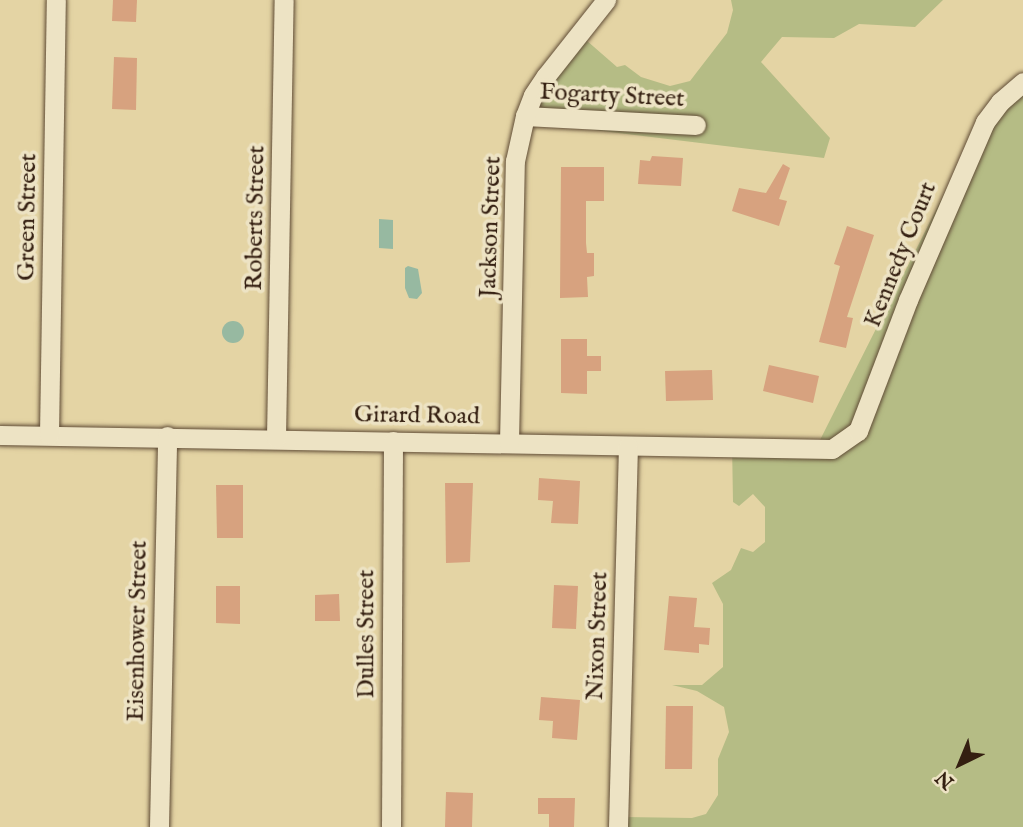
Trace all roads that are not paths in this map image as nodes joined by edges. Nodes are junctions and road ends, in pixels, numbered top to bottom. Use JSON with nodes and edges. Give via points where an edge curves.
{"nodes":[{"id":1,"x":56,"y":0,"type":"edge"},
{"id":2,"x":284,"y":0,"type":"edge"},
{"id":3,"x":606,"y":0,"type":"edge"},
{"id":4,"x":1023,"y":82,"type":"edge"},
{"id":5,"x":525,"y":116,"type":"junction"},
{"id":6,"x":696,"y":125,"type":"dead end"},
{"id":7,"x":0,"y":435,"type":"edge"},
{"id":8,"x":50,"y":435,"type":"junction"},
{"id":9,"x":167,"y":436,"type":"junction"},
{"id":10,"x":276,"y":438,"type":"junction"},
{"id":11,"x":393,"y":440,"type":"junction"},
{"id":12,"x":509,"y":442,"type":"junction"},
{"id":13,"x":628,"y":446,"type":"junction"},
{"id":14,"x":832,"y":449,"type":"joint"},
{"id":15,"x":159,"y":827,"type":"edge"},
{"id":16,"x":391,"y":827,"type":"edge"},
{"id":17,"x":618,"y":827,"type":"edge"}],
"edges":[{"from":1,"to":8,"type":"street","name":"Green Street"},
{"from":2,"to":10,"type":"street","name":"Roberts Street"},
{"from":3,"to":5,"type":"street","name":"Jackson Street","via":[[533,94]]},
{"from":4,"to":14,"type":"street","name":"Kennedy Court","via":[[985,122],[908,300],[858,431]]},
{"from":5,"to":6,"type":"street","name":"Fogarty Street"},
{"from":5,"to":12,"type":"street","name":"Jackson Street","via":[[515,161]]},
{"from":7,"to":8,"type":"street","name":"Girard Road"},
{"from":8,"to":9,"type":"street","name":"Girard Road"},
{"from":9,"to":10,"type":"street","name":"Girard Road"},
{"from":9,"to":15,"type":"street","name":"Eisenhower Street"},
{"from":10,"to":11,"type":"street","name":"Girard Road"},
{"from":11,"to":12,"type":"street","name":"Girard Road"},
{"from":11,"to":16,"type":"street","name":"Dulles Street"},
{"from":12,"to":13,"type":"street","name":"Girard Road"},
{"from":13,"to":14,"type":"street","name":"Girard Road"},
{"from":13,"to":17,"type":"street","name":"Nixon Street"}]}
